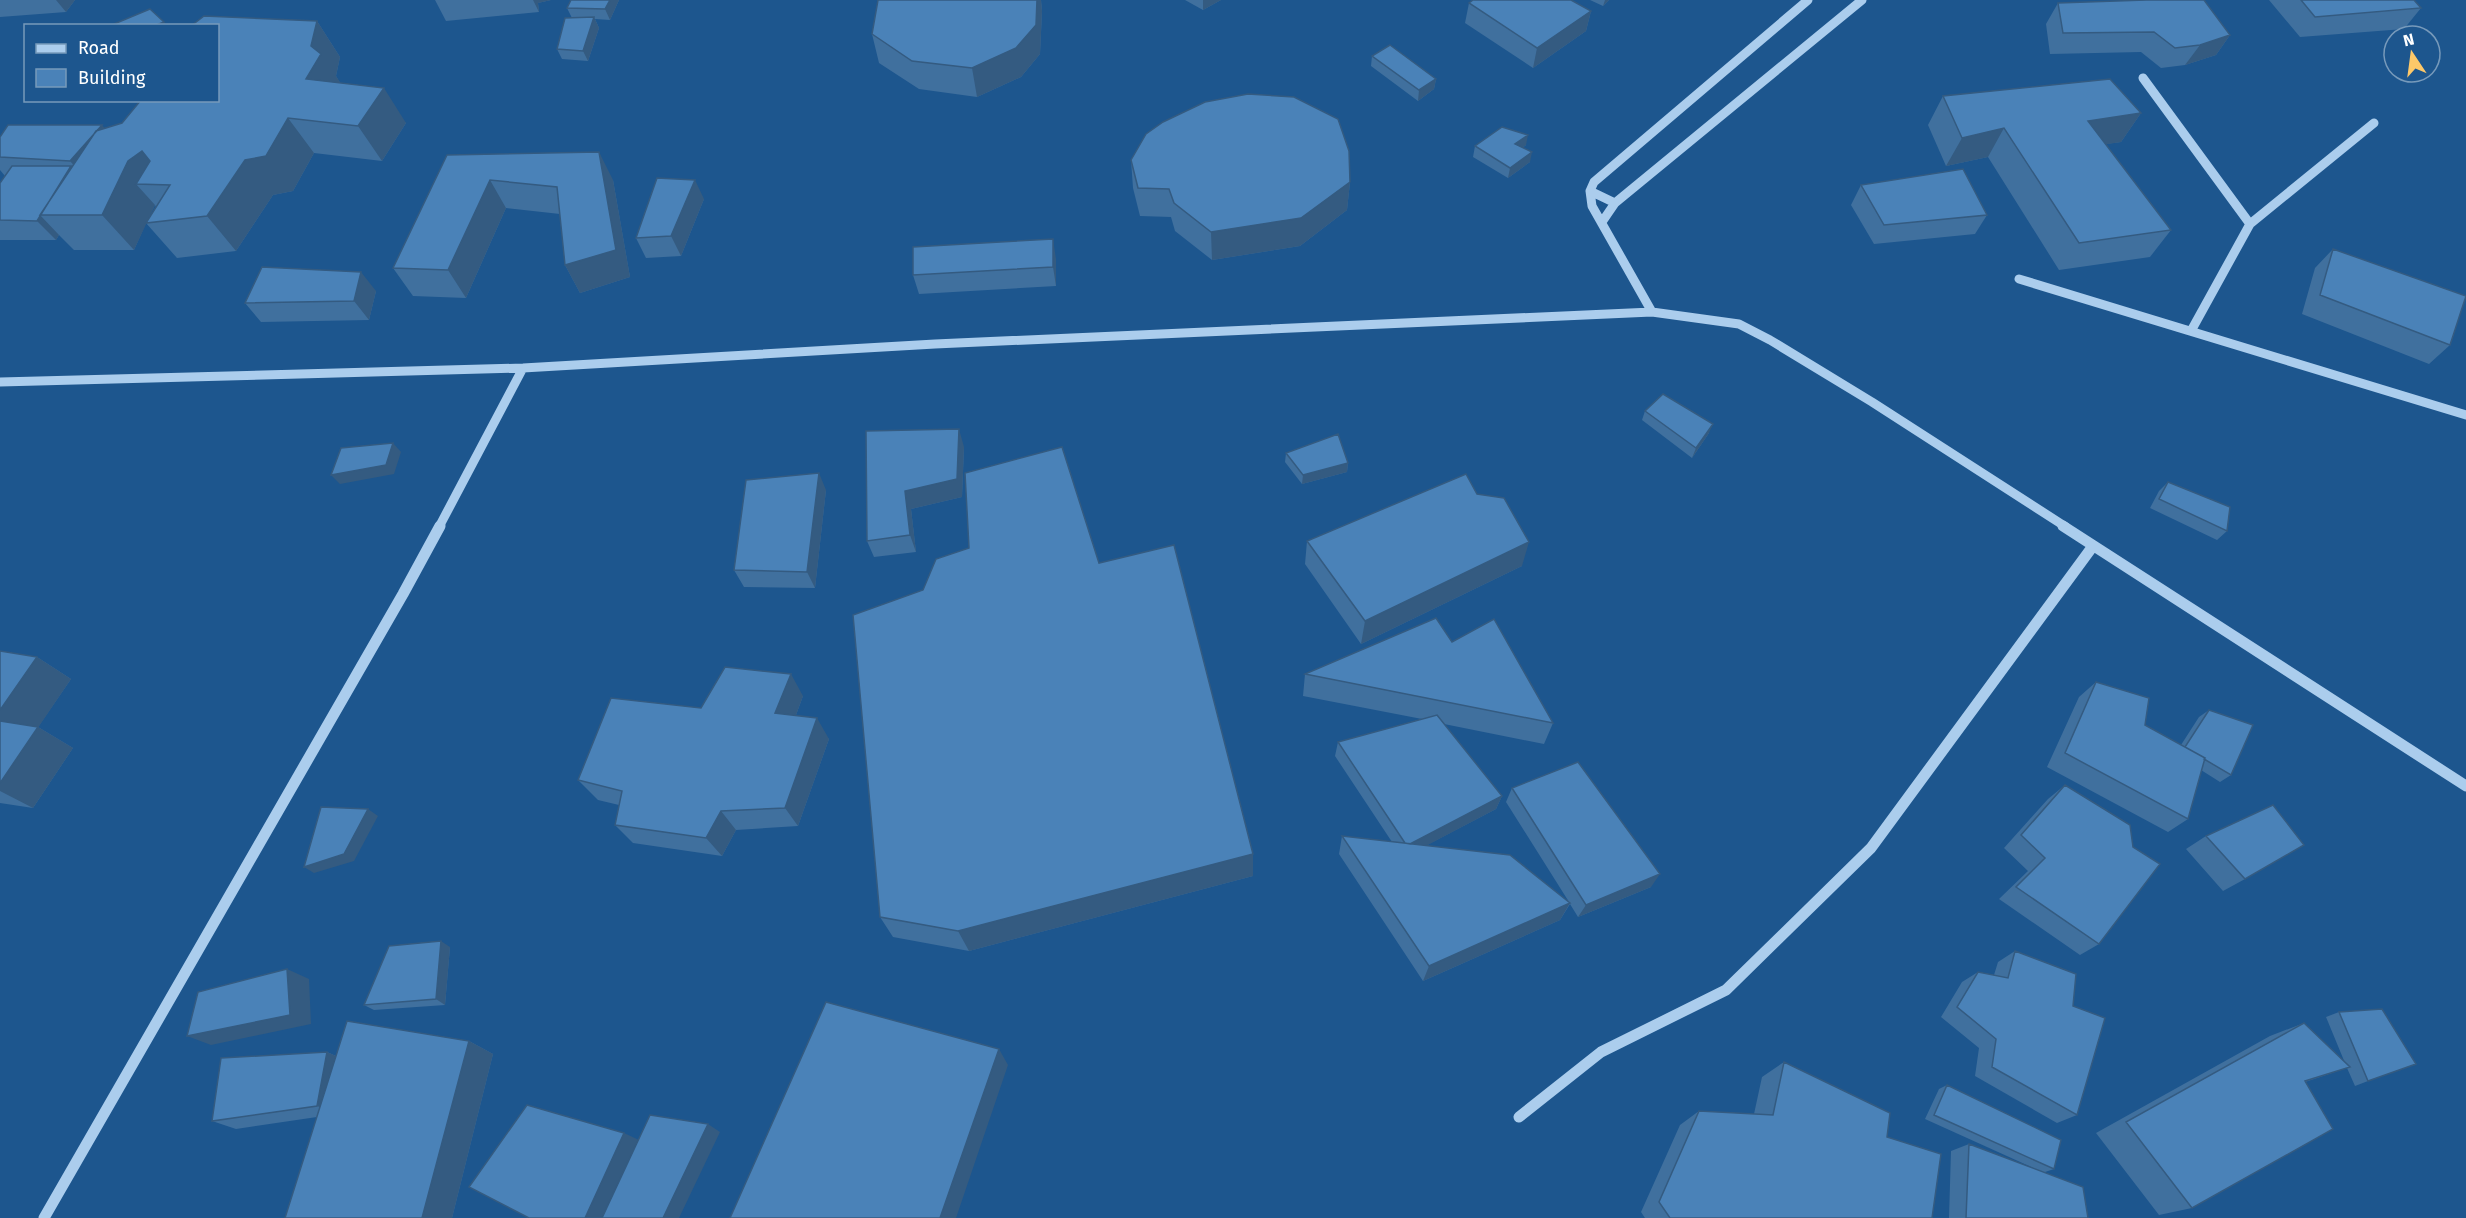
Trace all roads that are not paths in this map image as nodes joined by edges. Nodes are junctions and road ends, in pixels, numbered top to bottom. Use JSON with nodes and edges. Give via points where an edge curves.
{"nodes":[{"id":1,"x":1808,"y":0,"type":"edge"},
{"id":2,"x":1862,"y":0,"type":"edge"},
{"id":3,"x":2143,"y":78,"type":"dead end"},
{"id":4,"x":2374,"y":123,"type":"dead end"},
{"id":5,"x":1590,"y":191,"type":"junction"},
{"id":6,"x":1615,"y":203,"type":"junction"},
{"id":7,"x":1602,"y":222,"type":"junction"},
{"id":8,"x":2250,"y":224,"type":"junction"},
{"id":9,"x":2019,"y":279,"type":"dead end"},
{"id":10,"x":1652,"y":312,"type":"junction"},
{"id":11,"x":2191,"y":331,"type":"junction"},
{"id":12,"x":523,"y":368,"type":"junction"},
{"id":13,"x":0,"y":382,"type":"edge"},
{"id":14,"x":2466,"y":415,"type":"edge"},
{"id":15,"x":2093,"y":546,"type":"junction"},
{"id":16,"x":2466,"y":786,"type":"edge"},
{"id":17,"x":1519,"y":1117,"type":"dead end"},
{"id":18,"x":44,"y":1218,"type":"edge"}],
"edges":[{"from":1,"to":5,"type":"street","via":[[1594,182]]},
{"from":2,"to":6,"type":"street"},
{"from":3,"to":8,"type":"street"},
{"from":4,"to":8,"type":"street"},
{"from":5,"to":6,"type":"street"},
{"from":5,"to":7,"type":"street","via":[[1592,206]]},
{"from":6,"to":7,"type":"street"},
{"from":7,"to":10,"type":"street"},
{"from":8,"to":11,"type":"street"},
{"from":9,"to":11,"type":"street"},
{"from":10,"to":12,"type":"street"},
{"from":10,"to":15,"type":"street","via":[[1739,324],[1770,340]]},
{"from":11,"to":14,"type":"street"},
{"from":12,"to":13,"type":"street"},
{"from":12,"to":18,"type":"street","via":[[403,594]]},
{"from":15,"to":16,"type":"street"},
{"from":15,"to":17,"type":"street","via":[[1871,848],[1726,990],[1601,1052]]}]}
